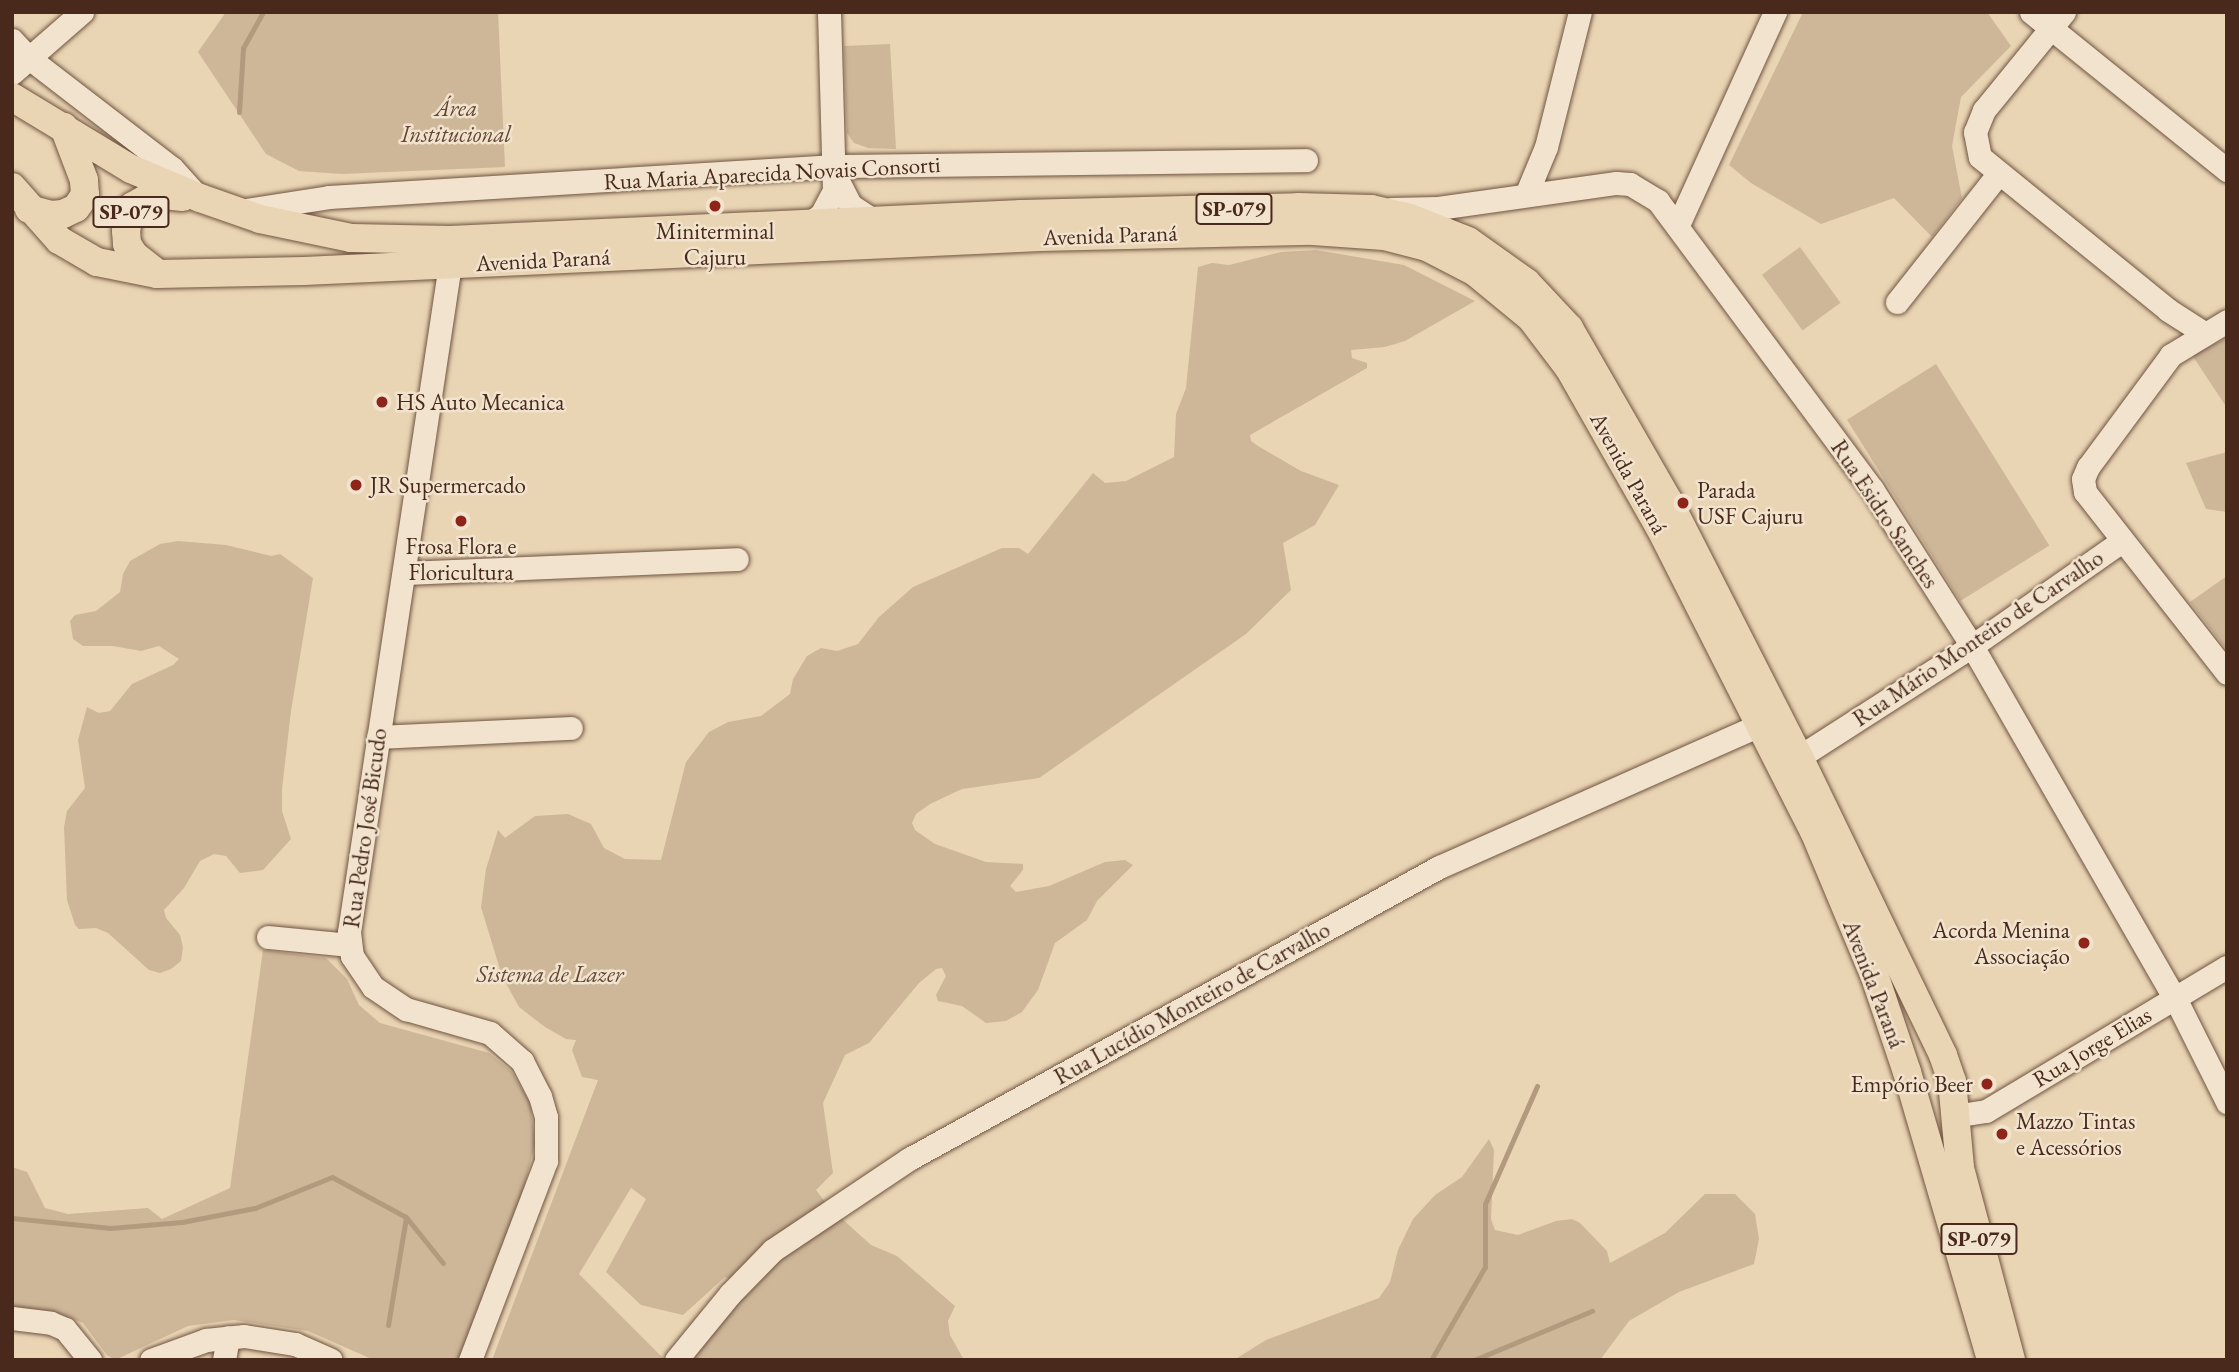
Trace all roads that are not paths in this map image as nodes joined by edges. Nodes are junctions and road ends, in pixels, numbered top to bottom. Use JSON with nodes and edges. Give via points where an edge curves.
{"nodes":[{"id":1,"x":82,"y":12,"type":"edge"},
{"id":2,"x":829,"y":12,"type":"edge"},
{"id":3,"x":1580,"y":12,"type":"edge"},
{"id":4,"x":1775,"y":12,"type":"edge"},
{"id":5,"x":2031,"y":12,"type":"edge"},
{"id":6,"x":2058,"y":20,"type":"edge"},
{"id":7,"x":12,"y":40,"type":"edge"},
{"id":8,"x":16,"y":74,"type":"edge"},
{"id":9,"x":64,"y":127,"type":"junction"},
{"id":10,"x":1546,"y":147,"type":"junction"},
{"id":11,"x":1306,"y":160,"type":"dead end"},
{"id":12,"x":835,"y":170,"type":"junction"},
{"id":13,"x":2227,"y":170,"type":"edge"},
{"id":14,"x":1998,"y":174,"type":"junction"},
{"id":15,"x":1575,"y":188,"type":"junction"},
{"id":16,"x":1526,"y":195,"type":"junction"},
{"id":17,"x":21,"y":198,"type":"edge"},
{"id":18,"x":200,"y":198,"type":"junction"},
{"id":19,"x":1371,"y":209,"type":"junction"},
{"id":20,"x":239,"y":211,"type":"junction"},
{"id":21,"x":876,"y":222,"type":"junction"},
{"id":22,"x":805,"y":225,"type":"junction"},
{"id":23,"x":1678,"y":225,"type":"junction"},
{"id":24,"x":450,"y":264,"type":"junction"},
{"id":25,"x":158,"y":274,"type":"junction"},
{"id":26,"x":1897,"y":302,"type":"dead end"},
{"id":27,"x":2168,"y":310,"type":"junction"},
{"id":28,"x":2227,"y":321,"type":"edge"},
{"id":29,"x":2204,"y":333,"type":"junction"},
{"id":30,"x":2183,"y":345,"type":"junction"},
{"id":31,"x":2122,"y":541,"type":"junction"},
{"id":32,"x":737,"y":559,"type":"dead end"},
{"id":33,"x":405,"y":573,"type":"junction"},
{"id":34,"x":1972,"y":646,"type":"junction"},
{"id":35,"x":2227,"y":673,"type":"edge"},
{"id":36,"x":1760,"y":725,"type":"junction"},
{"id":37,"x":571,"y":728,"type":"dead end"},
{"id":38,"x":378,"y":737,"type":"junction"},
{"id":39,"x":1799,"y":757,"type":"junction"},
{"id":40,"x":268,"y":937,"type":"dead end"},
{"id":41,"x":349,"y":945,"type":"junction"},
{"id":42,"x":2227,"y":967,"type":"edge"},
{"id":43,"x":1875,"y":977,"type":"junction"},
{"id":44,"x":2174,"y":998,"type":"junction"},
{"id":45,"x":2227,"y":1102,"type":"edge"},
{"id":46,"x":1954,"y":1116,"type":"junction"},
{"id":47,"x":12,"y":1318,"type":"edge"},
{"id":48,"x":228,"y":1337,"type":"junction"},
{"id":49,"x":90,"y":1360,"type":"edge"},
{"id":50,"x":151,"y":1360,"type":"edge"},
{"id":51,"x":224,"y":1360,"type":"edge"},
{"id":52,"x":331,"y":1360,"type":"edge"},
{"id":53,"x":470,"y":1360,"type":"edge"},
{"id":54,"x":676,"y":1360,"type":"edge"},
{"id":55,"x":1990,"y":1360,"type":"edge"},
{"id":56,"x":2011,"y":1360,"type":"edge"}],
"edges":[{"from":1,"to":8,"type":"street"},
{"from":2,"to":12,"type":"street"},
{"from":3,"to":10,"type":"street"},
{"from":4,"to":23,"type":"street"},
{"from":5,"to":6,"type":"street"},
{"from":6,"to":13,"type":"street"},
{"from":6,"to":14,"type":"street","via":[[1978,122],[1975,145],[1980,157]]},
{"from":7,"to":8,"type":"street","name":"Avenida Paraná"},
{"from":8,"to":9,"type":"main road","name":"Avenida Paraná","number":"SP-079","via":[[19,104]]},
{"from":8,"to":18,"type":"street","name":"Avenida Paraná","via":[[172,168]]},
{"from":9,"to":17,"type":"main road","number":"SP-079","via":[[85,195],[76,208],[51,215]]},
{"from":9,"to":18,"type":"main road","name":"Avenida Paraná","number":"SP-079","via":[[131,169]]},
{"from":10,"to":15,"type":"street","via":[[1550,172],[1557,182]]},
{"from":10,"to":16,"type":"street"},
{"from":11,"to":12,"type":"street","name":"Rua Maria Aparecida Novais Consorti"},
{"from":12,"to":20,"type":"street","name":"Rua Maria Aparecida Novais Consorti","via":[[329,197]]},
{"from":12,"to":21,"type":"street","via":[[850,205]]},
{"from":12,"to":22,"type":"street","via":[[827,206]]},
{"from":14,"to":26,"type":"street"},
{"from":14,"to":27,"type":"street"},
{"from":15,"to":16,"type":"street","name":"Rua Esidro Sanches"},
{"from":15,"to":23,"type":"street","name":"Rua Esidro Sanches","via":[[1630,184],[1658,201]]},
{"from":16,"to":19,"type":"street","name":"Rua Esidro Sanches","via":[[1438,208]]},
{"from":17,"to":25,"type":"main road","name":"Avenida Paraná","number":"SP-079","via":[[59,240],[97,262]]},
{"from":18,"to":20,"type":"main road","name":"Avenida Paraná","number":"SP-079"},
{"from":18,"to":25,"type":"main road","number":"SP-079","via":[[153,194],[133,206],[127,244]]},
{"from":19,"to":21,"type":"main road","name":"Avenida Paraná","number":"SP-079","via":[[1163,209]]},
{"from":19,"to":39,"type":"main road","name":"Avenida Paraná","number":"SP-079","via":[[1410,218],[1468,241],[1527,283],[1569,328],[1669,502]]},
{"from":20,"to":22,"type":"main road","name":"Avenida Paraná","number":"SP-079","via":[[341,236],[450,240]]},
{"from":21,"to":22,"type":"main road","name":"Avenida Paraná","number":"SP-079"},
{"from":23,"to":34,"type":"street","name":"Rua Esidro Sanches","via":[[1872,489]]},
{"from":24,"to":25,"type":"main road","name":"Avenida Paraná","number":"SP-079"},
{"from":24,"to":33,"type":"street","name":"Rua Pedro José Bicudo"},
{"from":24,"to":36,"type":"main road","name":"Avenida Paraná","number":"SP-079","via":[[1192,233],[1355,233],[1427,247],[1488,279],[1531,318],[1558,351],[1660,528]]},
{"from":27,"to":29,"type":"street"},
{"from":27,"to":30,"type":"street"},
{"from":28,"to":29,"type":"street","name":"Rua Mário Monteiro de Carvalho"},
{"from":29,"to":30,"type":"street","name":"Rua Mário Monteiro de Carvalho"},
{"from":30,"to":31,"type":"street","name":"Rua Mário Monteiro de Carvalho","via":[[2162,365],[2083,479],[2084,492]]},
{"from":31,"to":34,"type":"street","name":"Rua Mário Monteiro de Carvalho"},
{"from":31,"to":35,"type":"street"},
{"from":32,"to":33,"type":"street"},
{"from":33,"to":38,"type":"street","name":"Rua Pedro José Bicudo"},
{"from":34,"to":39,"type":"street","name":"Rua Mário Monteiro de Carvalho"},
{"from":34,"to":44,"type":"street","name":"Rua Esidro Sanches"},
{"from":36,"to":43,"type":"main road","name":"Avenida Paraná","number":"SP-079","via":[[1814,831]]},
{"from":36,"to":54,"type":"street","name":"Rua Lucídio Monteiro de Carvalho","via":[[1439,867],[909,1159],[773,1250]]},
{"from":37,"to":38,"type":"street"},
{"from":38,"to":41,"type":"street","name":"Rua Pedro José Bicudo"},
{"from":39,"to":46,"type":"main road","name":"Avenida Paraná","number":"SP-079","via":[[1943,1055],[1952,1081]]},
{"from":40,"to":41,"type":"street"},
{"from":41,"to":53,"type":"street","name":"Rua Pedro José Bicudo","via":[[373,987],[388,999],[406,1009],[490,1032],[508,1045],[540,1096],[547,1129],[546,1161]]},
{"from":42,"to":44,"type":"street","name":"Rua Jorge Elias"},
{"from":43,"to":46,"type":"main road","via":[[1899,1017],[1931,1100]]},
{"from":43,"to":55,"type":"main road","name":"Avenida Paraná","number":"SP-079","via":[[1927,1132]]},
{"from":44,"to":45,"type":"street","name":"Rua Esidro Sanches"},
{"from":44,"to":46,"type":"street","name":"Rua Jorge Elias","via":[[1986,1111]]},
{"from":46,"to":56,"type":"main road","name":"Avenida Paraná","number":"SP-079","via":[[1960,1168]]},
{"from":47,"to":49,"type":"street","via":[[65,1329]]},
{"from":48,"to":50,"type":"street","via":[[206,1339]]},
{"from":48,"to":51,"type":"street"},
{"from":48,"to":52,"type":"street","via":[[295,1344]]}]}
